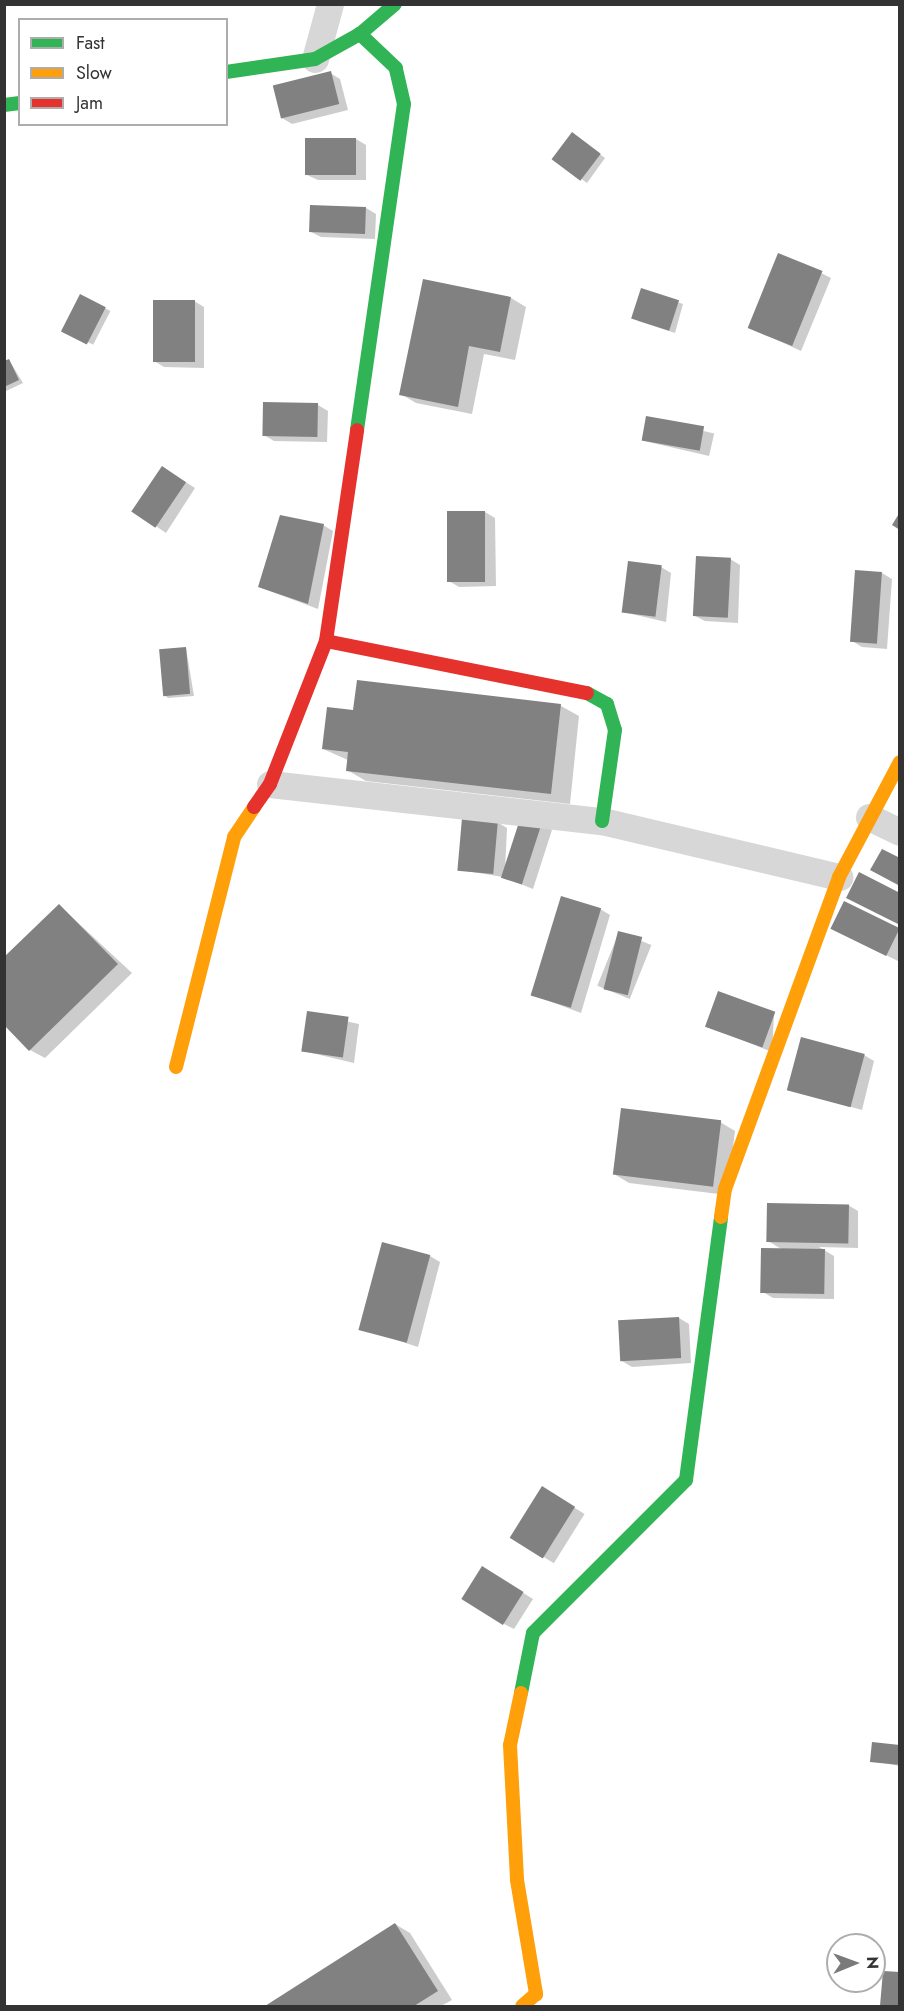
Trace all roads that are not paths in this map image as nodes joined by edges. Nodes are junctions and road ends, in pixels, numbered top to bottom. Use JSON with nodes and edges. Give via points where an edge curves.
{"nodes":[{"id":1,"x":330,"y":4,"type":"edge"},
{"id":2,"x":394,"y":4,"type":"edge"},
{"id":3,"x":360,"y":33,"type":"junction"},
{"id":4,"x":315,"y":59,"type":"junction"},
{"id":5,"x":228,"y":72,"type":"edge"},
{"id":6,"x":326,"y":640,"type":"junction"},
{"id":7,"x":900,"y":762,"type":"edge"},
{"id":8,"x":270,"y":784,"type":"junction"},
{"id":9,"x":869,"y":818,"type":"junction"},
{"id":10,"x":602,"y":821,"type":"junction"},
{"id":11,"x":900,"y":832,"type":"edge"},
{"id":12,"x":839,"y":877,"type":"junction"},
{"id":13,"x":176,"y":1067,"type":"dead end"},
{"id":14,"x":535,"y":2002,"type":"edge"}],
"edges":[{"from":1,"to":4,"type":"street"},
{"from":2,"to":3,"type":"street"},
{"from":3,"to":4,"type":"street"},
{"from":3,"to":6,"type":"street","via":[[396,68],[404,104]]},
{"from":4,"to":5,"type":"street"},
{"from":6,"to":8,"type":"street"},
{"from":6,"to":10,"type":"street","via":[[592,694],[607,704],[615,730]]},
{"from":7,"to":9,"type":"street"},
{"from":8,"to":10,"type":"street"},
{"from":8,"to":13,"type":"street","via":[[234,837]]},
{"from":9,"to":11,"type":"street"},
{"from":9,"to":12,"type":"street"},
{"from":10,"to":12,"type":"street"},
{"from":12,"to":14,"type":"street","via":[[725,1190],[687,1480],[533,1633],[510,1745],[517,1880]]}]}
